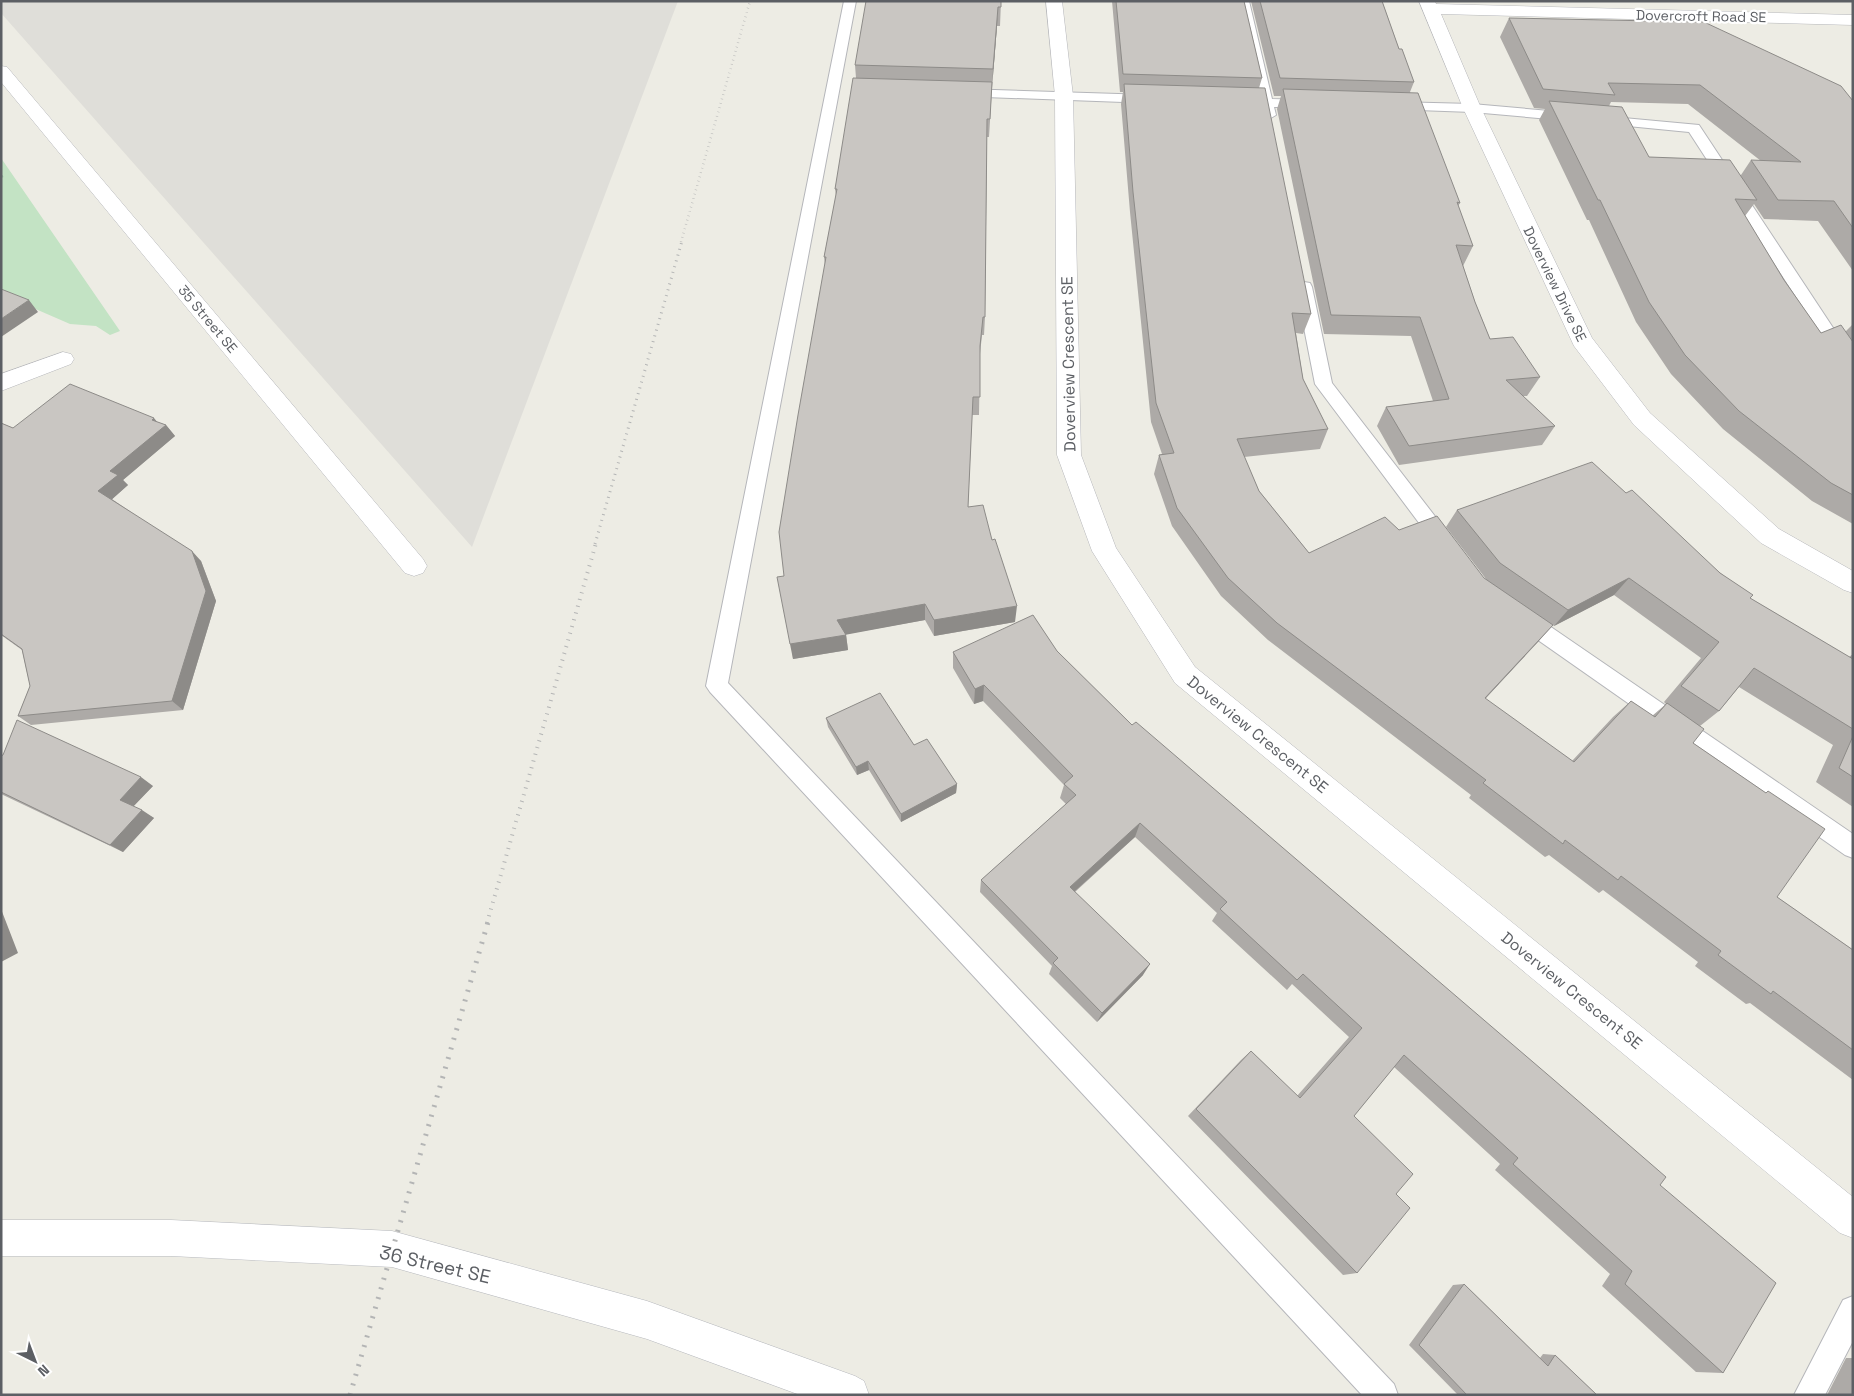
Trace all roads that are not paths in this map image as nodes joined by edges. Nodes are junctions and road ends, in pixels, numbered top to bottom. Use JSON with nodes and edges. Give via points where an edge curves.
{"nodes":[{"id":1,"x":850,"y":1,"type":"edge"},
{"id":2,"x":1054,"y":1,"type":"edge"},
{"id":3,"x":1243,"y":1,"type":"edge"},
{"id":4,"x":1429,"y":5,"type":"edge"},
{"id":5,"x":1845,"y":24,"type":"edge"},
{"id":6,"x":1,"y":71,"type":"edge"},
{"id":7,"x":948,"y":93,"type":"edge"},
{"id":8,"x":1064,"y":96,"type":"junction"},
{"id":9,"x":1160,"y":99,"type":"edge"},
{"id":10,"x":1228,"y":102,"type":"edge"},
{"id":11,"x":1267,"y":103,"type":"junction"},
{"id":12,"x":1325,"y":105,"type":"edge"},
{"id":13,"x":1384,"y":106,"type":"edge"},
{"id":14,"x":1472,"y":108,"type":"junction"},
{"id":15,"x":1273,"y":132,"type":"edge"},
{"id":16,"x":1300,"y":268,"type":"edge"},
{"id":17,"x":63,"y":359,"type":"dead end"},
{"id":18,"x":1853,"y":367,"type":"edge"},
{"id":19,"x":1,"y":383,"type":"edge"},
{"id":20,"x":1455,"y":557,"type":"edge"},
{"id":21,"x":414,"y":566,"type":"dead end"},
{"id":22,"x":1853,"y":583,"type":"edge"},
{"id":23,"x":1512,"y":611,"type":"edge"},
{"id":24,"x":1853,"y":847,"type":"edge"},
{"id":25,"x":1853,"y":1220,"type":"edge"},
{"id":26,"x":1,"y":1238,"type":"edge"},
{"id":27,"x":1853,"y":1310,"type":"edge"},
{"id":28,"x":850,"y":1395,"type":"edge"},
{"id":29,"x":1383,"y":1395,"type":"edge"},
{"id":30,"x":1809,"y":1395,"type":"edge"}],
"edges":[{"from":1,"to":29,"type":"lane","via":[[838,90],[717,686]]},
{"from":2,"to":8,"type":"street","name":"Doverview Crescent SE"},
{"from":3,"to":11,"type":"lane"},
{"from":4,"to":5,"type":"street","name":"Dovercroft Road SE"},
{"from":4,"to":14,"type":"street","name":"Doverview Drive SE"},
{"from":6,"to":21,"type":"street","name":"35 Street SE"},
{"from":7,"to":8,"type":"lane"},
{"from":8,"to":9,"type":"lane"},
{"from":8,"to":25,"type":"street","name":"Doverview Crescent SE","via":[[1069,455],[1106,551],[1185,675]]},
{"from":10,"to":11,"type":"lane"},
{"from":11,"to":12,"type":"lane"},
{"from":11,"to":15,"type":"lane"},
{"from":13,"to":14,"type":"lane"},
{"from":14,"to":18,"type":"lane","via":[[1694,128],[1848,364]]},
{"from":14,"to":22,"type":"street","name":"Doverview Drive SE","via":[[1582,341],[1642,419],[1770,536]]},
{"from":16,"to":20,"type":"lane","via":[[1324,384]]},
{"from":17,"to":19,"type":"street"},
{"from":23,"to":24,"type":"lane"},
{"from":26,"to":28,"type":"street","name":"36 Street SE","via":[[171,1238],[392,1249],[647,1320]]},
{"from":27,"to":30,"type":"lane"}]}
